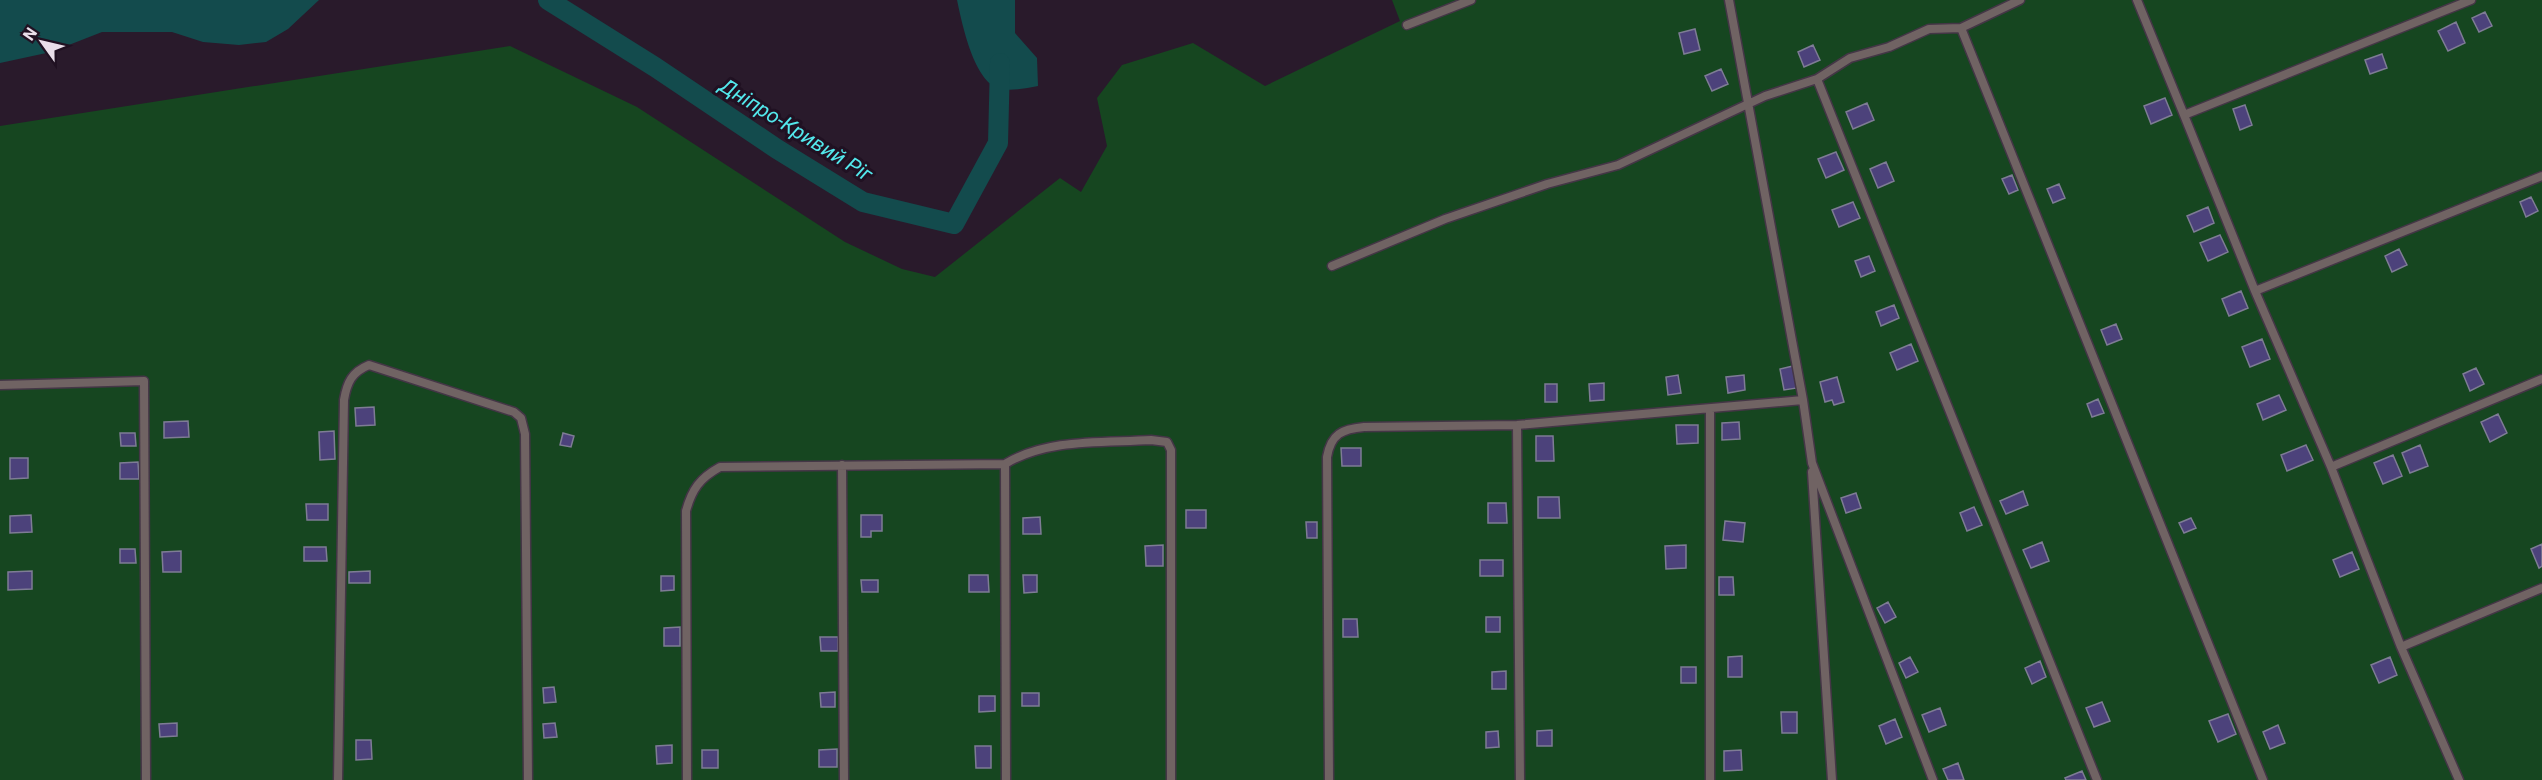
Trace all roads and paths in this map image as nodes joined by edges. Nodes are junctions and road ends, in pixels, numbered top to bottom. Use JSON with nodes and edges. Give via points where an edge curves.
{"nodes":[{"id":1,"x":1471,"y":0,"type":"edge"},
{"id":2,"x":1729,"y":0,"type":"edge"},
{"id":3,"x":2020,"y":0,"type":"edge"},
{"id":4,"x":2137,"y":0,"type":"edge"},
{"id":5,"x":2470,"y":0,"type":"edge"},
{"id":6,"x":1407,"y":25,"type":"dead end"},
{"id":7,"x":1961,"y":28,"type":"junction"},
{"id":8,"x":1816,"y":79,"type":"junction"},
{"id":9,"x":1749,"y":104,"type":"junction"},
{"id":10,"x":2184,"y":115,"type":"junction"},
{"id":11,"x":2542,"y":176,"type":"edge"},
{"id":12,"x":1332,"y":266,"type":"dead end"},
{"id":13,"x":2255,"y":291,"type":"junction"},
{"id":14,"x":2542,"y":379,"type":"edge"},
{"id":15,"x":0,"y":385,"type":"edge"},
{"id":16,"x":1803,"y":399,"type":"junction"},
{"id":17,"x":1710,"y":410,"type":"junction"},
{"id":18,"x":1517,"y":424,"type":"junction"},
{"id":19,"x":1812,"y":463,"type":"junction"},
{"id":20,"x":1005,"y":464,"type":"junction"},
{"id":21,"x":842,"y":465,"type":"junction"},
{"id":22,"x":2331,"y":467,"type":"junction"},
{"id":23,"x":2542,"y":588,"type":"edge"},
{"id":24,"x":2401,"y":647,"type":"junction"},
{"id":25,"x":146,"y":780,"type":"edge"},
{"id":26,"x":338,"y":780,"type":"edge"},
{"id":27,"x":528,"y":780,"type":"edge"},
{"id":28,"x":687,"y":780,"type":"edge"},
{"id":29,"x":844,"y":780,"type":"edge"},
{"id":30,"x":1006,"y":780,"type":"edge"},
{"id":31,"x":1171,"y":780,"type":"edge"},
{"id":32,"x":1329,"y":780,"type":"edge"},
{"id":33,"x":1520,"y":780,"type":"edge"},
{"id":34,"x":1710,"y":780,"type":"edge"},
{"id":35,"x":1832,"y":780,"type":"edge"},
{"id":36,"x":1933,"y":780,"type":"edge"},
{"id":37,"x":2097,"y":780,"type":"edge"},
{"id":38,"x":2263,"y":780,"type":"edge"},
{"id":39,"x":2459,"y":780,"type":"edge"}],
"edges":[{"from":1,"to":6,"type":"lane"},
{"from":2,"to":9,"type":"lane"},
{"from":3,"to":7,"type":"lane"},
{"from":4,"to":10,"type":"lane"},
{"from":5,"to":10,"type":"lane"},
{"from":7,"to":8,"type":"lane","via":[[1929,29],[1851,58]]},
{"from":7,"to":38,"type":"lane"},
{"from":8,"to":9,"type":"lane"},
{"from":8,"to":37,"type":"lane"},
{"from":9,"to":12,"type":"lane","via":[[1618,165],[1546,184],[1445,219]]},
{"from":9,"to":16,"type":"lane"},
{"from":10,"to":13,"type":"lane"},
{"from":11,"to":13,"type":"lane"},
{"from":13,"to":22,"type":"lane"},
{"from":14,"to":22,"type":"lane"},
{"from":15,"to":25,"type":"lane","via":[[144,381]]},
{"from":16,"to":17,"type":"lane"},
{"from":16,"to":19,"type":"lane"},
{"from":17,"to":18,"type":"lane"},
{"from":17,"to":34,"type":"lane"},
{"from":18,"to":32,"type":"lane","via":[[1356,428],[1336,434],[1329,446]]},
{"from":18,"to":33,"type":"lane"},
{"from":19,"to":35,"type":"lane"},
{"from":19,"to":36,"type":"lane"},
{"from":20,"to":21,"type":"lane"},
{"from":20,"to":30,"type":"lane"},
{"from":20,"to":31,"type":"lane","via":[[1024,452],[1046,446],[1167,442],[1171,459]]},
{"from":21,"to":28,"type":"lane","via":[[720,467],[704,476],[692,491],[686,511]]},
{"from":21,"to":29,"type":"lane"},
{"from":22,"to":24,"type":"lane"},
{"from":23,"to":24,"type":"lane"},
{"from":24,"to":39,"type":"lane"},
{"from":26,"to":27,"type":"lane","via":[[344,400],[347,382],[358,369],[369,365],[514,412],[521,418],[525,434]]}]}
